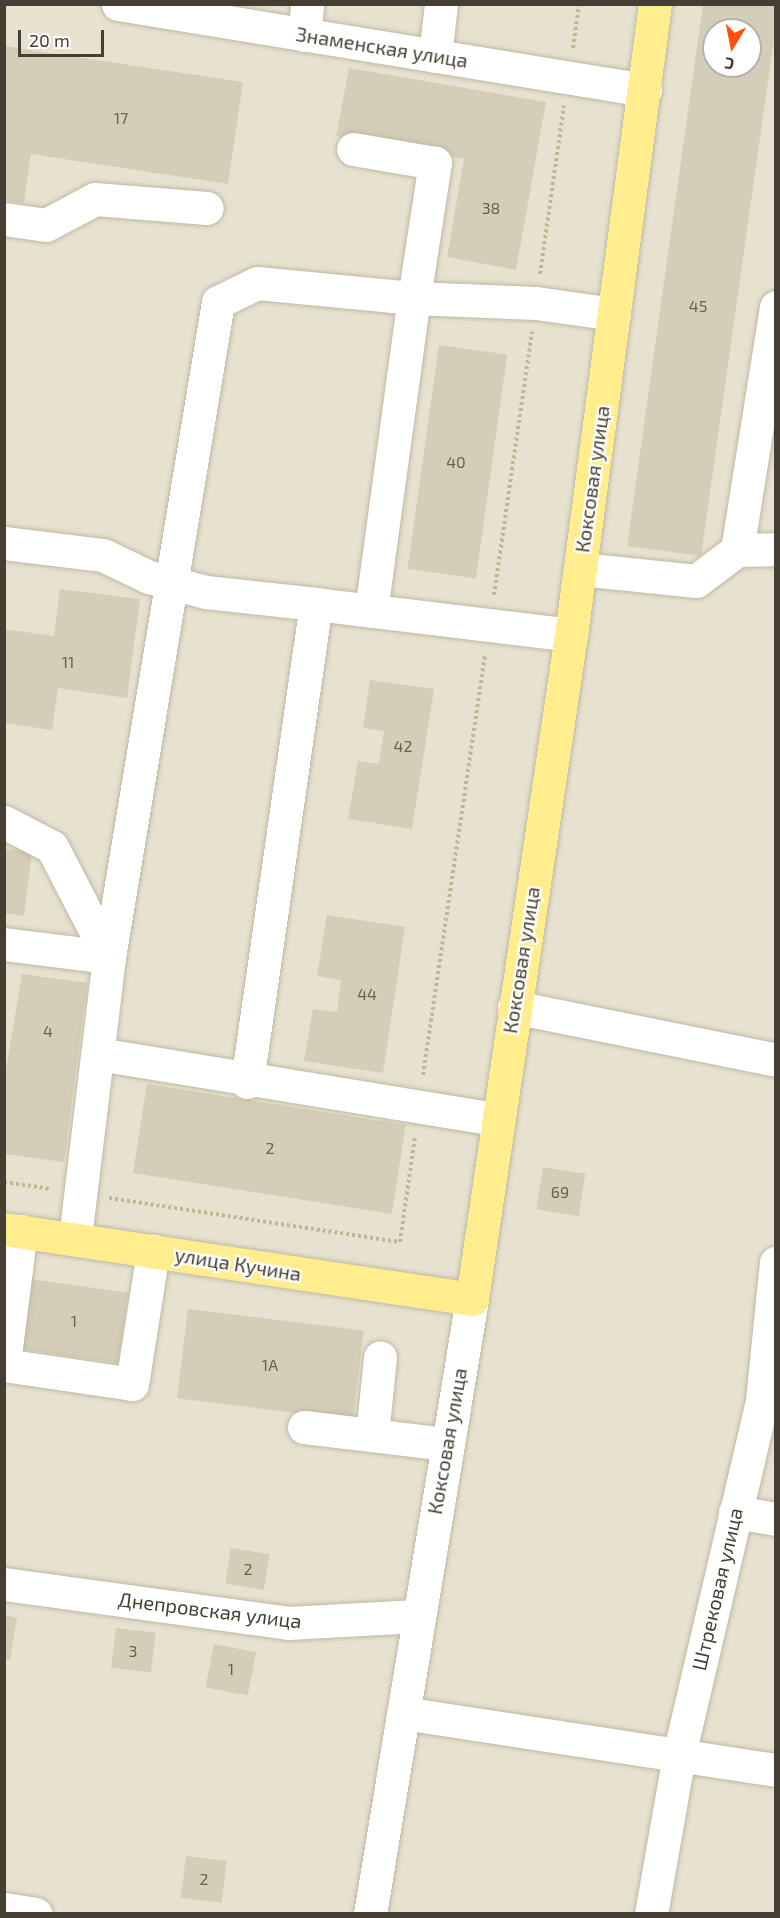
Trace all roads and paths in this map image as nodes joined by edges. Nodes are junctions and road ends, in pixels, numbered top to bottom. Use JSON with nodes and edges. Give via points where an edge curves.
{"nodes":[{"id":1,"x":118,"y":4,"type":"edge"},
{"id":2,"x":441,"y":4,"type":"edge"},
{"id":3,"x":655,"y":4,"type":"edge"},
{"id":4,"x":306,"y":20,"type":"edge"},
{"id":5,"x":435,"y":56,"type":"junction"},
{"id":6,"x":645,"y":90,"type":"junction"},
{"id":7,"x":353,"y":149,"type":"dead end"},
{"id":8,"x":207,"y":208,"type":"dead end"},
{"id":9,"x":4,"y":219,"type":"edge"},
{"id":10,"x":414,"y":298,"type":"junction"},
{"id":11,"x":776,"y":307,"type":"edge"},
{"id":12,"x":615,"y":314,"type":"junction"},
{"id":13,"x":4,"y":543,"type":"edge"},
{"id":14,"x":776,"y":549,"type":"edge"},
{"id":15,"x":737,"y":550,"type":"junction"},
{"id":16,"x":580,"y":569,"type":"junction"},
{"id":17,"x":175,"y":584,"type":"junction"},
{"id":18,"x":316,"y":604,"type":"junction"},
{"id":19,"x":371,"y":611,"type":"junction"},
{"id":20,"x":571,"y":635,"type":"junction"},
{"id":21,"x":4,"y":822,"type":"edge"},
{"id":22,"x":4,"y":944,"type":"edge"},
{"id":23,"x":109,"y":957,"type":"junction"},
{"id":24,"x":514,"y":1007,"type":"junction"},
{"id":25,"x":98,"y":1054,"type":"junction"},
{"id":26,"x":776,"y":1060,"type":"edge"},
{"id":27,"x":248,"y":1082,"type":"junction"},
{"id":28,"x":497,"y":1119,"type":"junction"},
{"id":29,"x":4,"y":1182,"type":"edge"},
{"id":30,"x":81,"y":1194,"type":"junction"},
{"id":31,"x":13,"y":1230,"type":"edge"},
{"id":32,"x":75,"y":1239,"type":"junction"},
{"id":33,"x":400,"y":1242,"type":"dead end"},
{"id":34,"x":153,"y":1251,"type":"junction"},
{"id":35,"x":776,"y":1263,"type":"edge"},
{"id":36,"x":472,"y":1299,"type":"junction"},
{"id":37,"x":380,"y":1357,"type":"dead end"},
{"id":38,"x":4,"y":1364,"type":"edge"},
{"id":39,"x":304,"y":1427,"type":"dead end"},
{"id":40,"x":372,"y":1435,"type":"junction"},
{"id":41,"x":447,"y":1444,"type":"junction"},
{"id":42,"x":735,"y":1512,"type":"junction"},
{"id":43,"x":776,"y":1519,"type":"edge"},
{"id":44,"x":4,"y":1584,"type":"edge"},
{"id":45,"x":417,"y":1616,"type":"junction"},
{"id":46,"x":403,"y":1713,"type":"junction"},
{"id":47,"x":679,"y":1755,"type":"junction"},
{"id":48,"x":776,"y":1770,"type":"edge"},
{"id":49,"x":4,"y":1909,"type":"edge"},
{"id":50,"x":36,"y":1914,"type":"edge"},
{"id":51,"x":370,"y":1914,"type":"edge"},
{"id":52,"x":651,"y":1914,"type":"edge"}],
"edges":[{"from":1,"to":4,"type":"street","name":"Знаменская улица"},
{"from":2,"to":5,"type":"street"},
{"from":3,"to":6,"type":"main road","name":"Коксовая улица"},
{"from":4,"to":5,"type":"street","name":"Знаменская улица"},
{"from":5,"to":6,"type":"street","name":"Знаменская улица"},
{"from":6,"to":12,"type":"main road","name":"Коксовая улица"},
{"from":7,"to":10,"type":"street","via":[[435,164]]},
{"from":8,"to":9,"type":"street","via":[[95,199],[46,225]]},
{"from":10,"to":12,"type":"street","via":[[536,303]]},
{"from":10,"to":17,"type":"street","via":[[257,283],[218,302]]},
{"from":10,"to":19,"type":"street"},
{"from":11,"to":15,"type":"street"},
{"from":12,"to":16,"type":"main road","name":"Коксовая улица"},
{"from":13,"to":17,"type":"street","via":[[103,555]]},
{"from":14,"to":15,"type":"street"},
{"from":15,"to":16,"type":"street","via":[[696,582]]},
{"from":16,"to":20,"type":"main road","name":"Коксовая улица"},
{"from":17,"to":18,"type":"street"},
{"from":17,"to":23,"type":"street"},
{"from":18,"to":19,"type":"street"},
{"from":18,"to":27,"type":"street"},
{"from":19,"to":20,"type":"street"},
{"from":20,"to":24,"type":"main road","name":"Коксовая улица"},
{"from":21,"to":23,"type":"street","via":[[52,847]]},
{"from":22,"to":23,"type":"street"},
{"from":23,"to":25,"type":"street"},
{"from":24,"to":26,"type":"street"},
{"from":24,"to":28,"type":"main road","name":"Коксовая улица"},
{"from":25,"to":27,"type":"street"},
{"from":25,"to":30,"type":"street"},
{"from":27,"to":28,"type":"street"},
{"from":28,"to":36,"type":"main road","name":"Коксовая улица"},
{"from":29,"to":30,"type":"path"},
{"from":30,"to":32,"type":"street"},
{"from":30,"to":33,"type":"path"},
{"from":31,"to":32,"type":"main road","name":"улица Кучина"},
{"from":31,"to":38,"type":"street"},
{"from":32,"to":34,"type":"main road","name":"улица Кучина"},
{"from":34,"to":36,"type":"main road","name":"улица Кучина"},
{"from":34,"to":38,"type":"street","via":[[132,1384]]},
{"from":35,"to":42,"type":"street","name":"Штрековая улица","via":[[762,1400]]},
{"from":36,"to":41,"type":"street","name":"Коксовая улица"},
{"from":37,"to":40,"type":"street"},
{"from":39,"to":40,"type":"street"},
{"from":40,"to":41,"type":"street"},
{"from":41,"to":45,"type":"street","name":"Коксовая улица"},
{"from":42,"to":43,"type":"street"},
{"from":42,"to":47,"type":"street","name":"Штрековая улица"},
{"from":44,"to":45,"type":"street","name":"Днепровская улица","via":[[288,1623]]},
{"from":45,"to":46,"type":"street","name":"Коксовая улица"},
{"from":46,"to":47,"type":"street"},
{"from":46,"to":51,"type":"street","name":"Коксовая улица"},
{"from":47,"to":48,"type":"street"},
{"from":47,"to":52,"type":"street","name":"Штрековая улица"},
{"from":49,"to":50,"type":"street"}]}
